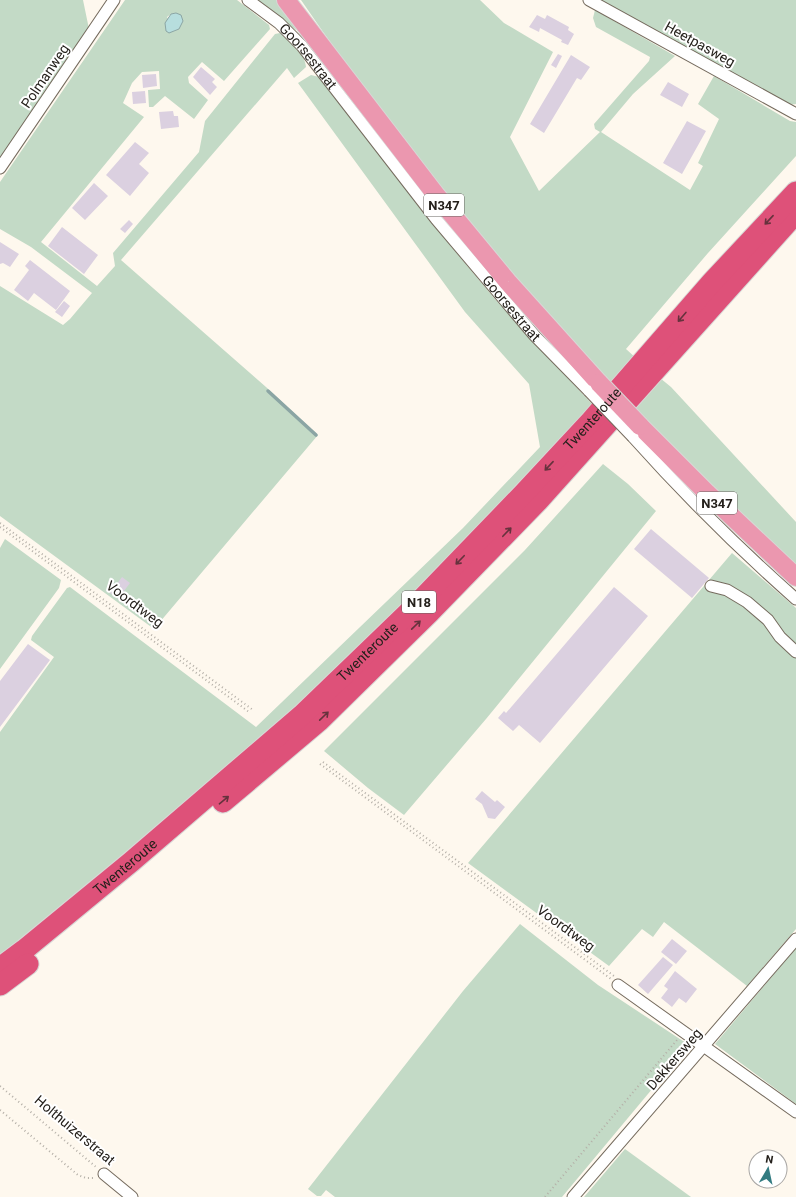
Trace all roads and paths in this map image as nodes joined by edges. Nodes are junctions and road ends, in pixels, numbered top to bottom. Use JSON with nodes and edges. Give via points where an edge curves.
{"nodes":[{"id":1,"x":114,"y":0,"type":"edge"},
{"id":2,"x":248,"y":0,"type":"edge"},
{"id":3,"x":286,"y":0,"type":"edge"},
{"id":4,"x":589,"y":0,"type":"edge"},
{"id":5,"x":796,"y":114,"type":"edge"},
{"id":6,"x":0,"y":168,"type":"edge"},
{"id":7,"x":796,"y":192,"type":"edge"},
{"id":8,"x":796,"y":213,"type":"edge"},
{"id":9,"x":594,"y":387,"type":"junction"},
{"id":10,"x":636,"y":431,"type":"junction"},
{"id":11,"x":0,"y":523,"type":"edge"},
{"id":12,"x":0,"y":527,"type":"edge"},
{"id":13,"x":796,"y":577,"type":"edge"},
{"id":14,"x":712,"y":586,"type":"dead end"},
{"id":15,"x":796,"y":599,"type":"edge"},
{"id":16,"x":796,"y":652,"type":"edge"},
{"id":17,"x":253,"y":710,"type":"dead end"},
{"id":18,"x":249,"y":712,"type":"dead end"},
{"id":19,"x":323,"y":762,"type":"dead end"},
{"id":20,"x":320,"y":764,"type":"dead end"},
{"id":21,"x":796,"y":939,"type":"edge"},
{"id":22,"x":0,"y":968,"type":"edge"},
{"id":23,"x":0,"y":985,"type":"edge"},
{"id":24,"x":618,"y":985,"type":"junction"},
{"id":25,"x":684,"y":1031,"type":"junction"},
{"id":26,"x":705,"y":1046,"type":"junction"},
{"id":27,"x":0,"y":1086,"type":"edge"},
{"id":28,"x":0,"y":1110,"type":"edge"},
{"id":29,"x":796,"y":1112,"type":"edge"},
{"id":30,"x":104,"y":1174,"type":"junction"},
{"id":31,"x":132,"y":1197,"type":"edge"},
{"id":32,"x":545,"y":1197,"type":"edge"},
{"id":33,"x":573,"y":1197,"type":"edge"}],
"edges":[{"from":1,"to":6,"type":"street","name":"Polmanweg"},
{"from":2,"to":9,"type":"street","name":"Goorsestraat","via":[[279,23],[302,46],[451,238],[535,336]]},
{"from":3,"to":9,"type":"main road","name":"Goorsestraat","number":"N347","via":[[436,195]]},
{"from":4,"to":5,"type":"street","name":"Heetpasweg"},
{"from":7,"to":22,"type":"highway","name":"Twenteroute","number":"N18","one_way":true,"via":[[712,282],[529,489],[415,606],[302,715],[131,862]]},
{"from":23,"to":8,"type":"highway","name":"Twenteroute","number":"N18","one_way":true,"via":[[40,956],[319,721],[538,501]]},
{"from":9,"to":10,"type":"main road","name":"Goorsestraat","number":"N347","bridge":true},
{"from":10,"to":13,"type":"main road","name":"Goorsestraat","number":"N347"},
{"from":10,"to":15,"type":"street","name":"Goorsestraat","via":[[673,482]]},
{"from":11,"to":17,"type":"path","name":"Voordtweg"},
{"from":12,"to":18,"type":"path","name":"Voordtweg"},
{"from":14,"to":16,"type":"street","via":[[727,590],[747,602],[768,620],[780,637]]},
{"from":19,"to":24,"type":"path","via":[[615,977]]},
{"from":20,"to":24,"type":"path","name":"Voordtweg"},
{"from":21,"to":26,"type":"street","name":"Dekkersweg"},
{"from":24,"to":25,"type":"street"},
{"from":25,"to":26,"type":"street"},
{"from":25,"to":32,"type":"path"},
{"from":26,"to":29,"type":"street"},
{"from":26,"to":33,"type":"street","name":"Dekkersweg"},
{"from":27,"to":30,"type":"path","name":"Holthuizerstraat"},
{"from":28,"to":30,"type":"path","via":[[78,1174],[91,1178]]},
{"from":30,"to":31,"type":"street","name":"Holthuizerstraat"}]}
